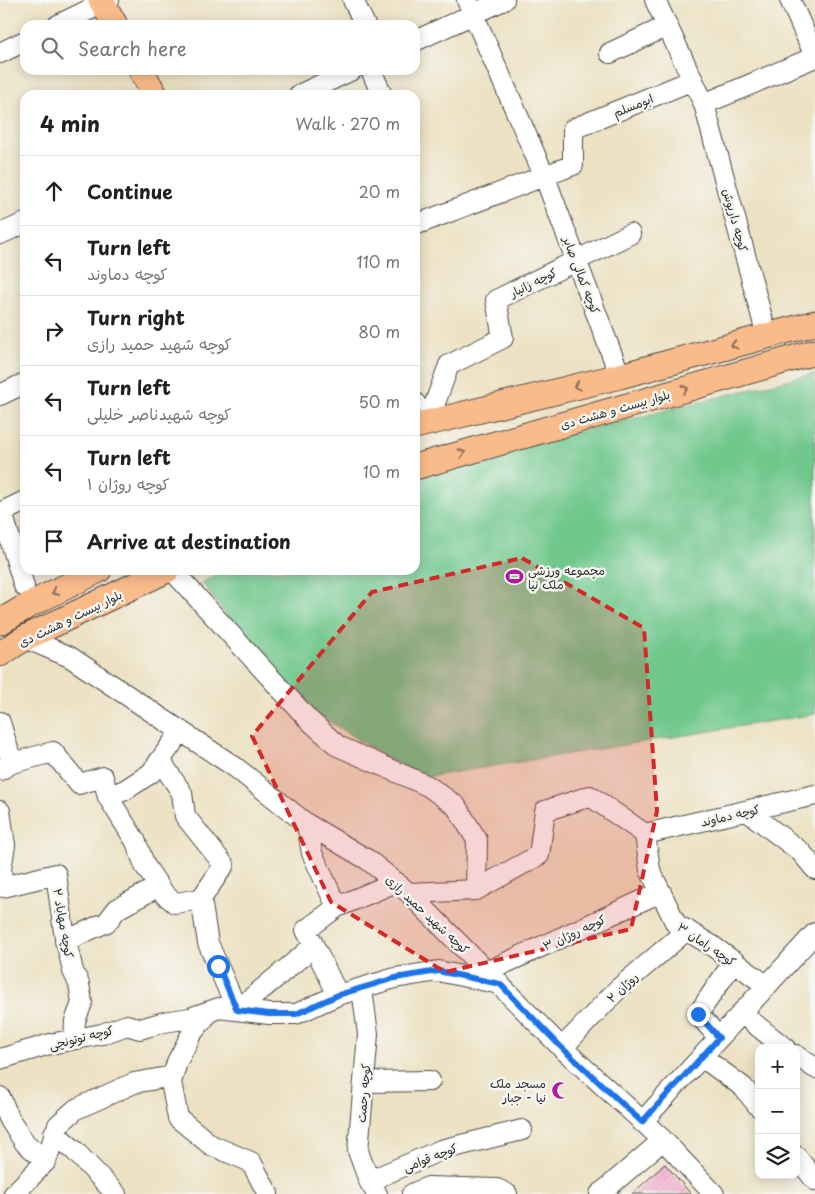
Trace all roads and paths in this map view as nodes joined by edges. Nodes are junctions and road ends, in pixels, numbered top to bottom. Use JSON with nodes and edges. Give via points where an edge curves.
{"nodes":[{"id":1,"x":353,"y":0,"type":"edge"},
{"id":2,"x":504,"y":0,"type":"edge"},
{"id":3,"x":655,"y":0,"type":"edge"},
{"id":4,"x":790,"y":0,"type":"edge"},
{"id":5,"x":104,"y":1,"type":"edge"},
{"id":6,"x":470,"y":7,"type":"edge"},
{"id":7,"x":68,"y":20,"type":"edge"},
{"id":8,"x":113,"y":20,"type":"edge"},
{"id":9,"x":363,"y":20,"type":"edge"},
{"id":10,"x":667,"y":26,"type":"junction"},
{"id":11,"x":420,"y":38,"type":"edge"},
{"id":12,"x":20,"y":43,"type":"edge"},
{"id":13,"x":0,"y":53,"type":"edge"},
{"id":14,"x":610,"y":53,"type":"dead end"},
{"id":15,"x":815,"y":57,"type":"edge"},
{"id":16,"x":144,"y":75,"type":"edge"},
{"id":17,"x":341,"y":75,"type":"edge"},
{"id":18,"x":373,"y":75,"type":"edge"},
{"id":19,"x":693,"y":80,"type":"junction"},
{"id":20,"x":152,"y":90,"type":"edge"},
{"id":21,"x":310,"y":90,"type":"edge"},
{"id":22,"x":380,"y":90,"type":"edge"},
{"id":23,"x":704,"y":104,"type":"junction"},
{"id":24,"x":544,"y":175,"type":"junction"},
{"id":25,"x":420,"y":223,"type":"edge"},
{"id":26,"x":20,"y":224,"type":"edge"},
{"id":27,"x":1,"y":231,"type":"edge"},
{"id":28,"x":630,"y":234,"type":"dead end"},
{"id":29,"x":577,"y":260,"type":"junction"},
{"id":30,"x":815,"y":323,"type":"edge"},
{"id":31,"x":767,"y":336,"type":"junction"},
{"id":32,"x":815,"y":352,"type":"edge"},
{"id":33,"x":620,"y":376,"type":"junction"},
{"id":34,"x":20,"y":385,"type":"edge"},
{"id":35,"x":0,"y":395,"type":"edge"},
{"id":36,"x":632,"y":404,"type":"junction"},
{"id":37,"x":420,"y":415,"type":"edge"},
{"id":38,"x":420,"y":417,"type":"edge"},
{"id":39,"x":420,"y":466,"type":"edge"},
{"id":40,"x":20,"y":503,"type":"edge"},
{"id":41,"x":20,"y":573,"type":"edge"},
{"id":42,"x":21,"y":575,"type":"edge"},
{"id":43,"x":88,"y":575,"type":"edge"},
{"id":44,"x":157,"y":575,"type":"edge"},
{"id":45,"x":177,"y":575,"type":"edge"},
{"id":46,"x":24,"y":586,"type":"dead end"},
{"id":47,"x":0,"y":622,"type":"edge"},
{"id":48,"x":26,"y":638,"type":"junction"},
{"id":49,"x":0,"y":654,"type":"edge"},
{"id":50,"x":0,"y":722,"type":"edge"},
{"id":51,"x":182,"y":731,"type":"junction"},
{"id":52,"x":160,"y":760,"type":"junction"},
{"id":53,"x":6,"y":766,"type":"edge"},
{"id":54,"x":815,"y":795,"type":"edge"},
{"id":55,"x":108,"y":797,"type":"junction"},
{"id":56,"x":0,"y":811,"type":"edge"},
{"id":57,"x":747,"y":811,"type":"junction"},
{"id":58,"x":307,"y":824,"type":"junction"},
{"id":59,"x":645,"y":834,"type":"junction"},
{"id":60,"x":815,"y":869,"type":"edge"},
{"id":61,"x":159,"y":886,"type":"junction"},
{"id":62,"x":403,"y":888,"type":"junction"},
{"id":63,"x":476,"y":890,"type":"junction"},
{"id":64,"x":661,"y":892,"type":"junction"},
{"id":65,"x":201,"y":899,"type":"junction"},
{"id":66,"x":336,"y":907,"type":"junction"},
{"id":67,"x":687,"y":930,"type":"junction"},
{"id":68,"x":815,"y":933,"type":"edge"},
{"id":69,"x":65,"y":941,"type":"junction"},
{"id":70,"x":314,"y":946,"type":"junction"},
{"id":71,"x":734,"y":962,"type":"junction"},
{"id":72,"x":494,"y":978,"type":"junction"},
{"id":73,"x":767,"y":986,"type":"junction"},
{"id":74,"x":362,"y":989,"type":"junction"},
{"id":75,"x":338,"y":995,"type":"junction"},
{"id":76,"x":222,"y":1010,"type":"junction"},
{"id":77,"x":743,"y":1011,"type":"junction"},
{"id":78,"x":719,"y":1038,"type":"junction"},
{"id":79,"x":74,"y":1039,"type":"junction"},
{"id":80,"x":780,"y":1044,"type":"edge"},
{"id":81,"x":562,"y":1048,"type":"junction"},
{"id":82,"x":702,"y":1057,"type":"junction"},
{"id":83,"x":800,"y":1058,"type":"edge"},
{"id":84,"x":0,"y":1059,"type":"edge"},
{"id":85,"x":815,"y":1068,"type":"edge"},
{"id":86,"x":173,"y":1076,"type":"junction"},
{"id":87,"x":430,"y":1081,"type":"dead end"},
{"id":88,"x":364,"y":1082,"type":"junction"},
{"id":89,"x":0,"y":1097,"type":"edge"},
{"id":90,"x":755,"y":1103,"type":"edge"},
{"id":91,"x":642,"y":1122,"type":"junction"},
{"id":92,"x":522,"y":1130,"type":"dead end"},
{"id":93,"x":54,"y":1133,"type":"junction"},
{"id":94,"x":663,"y":1140,"type":"junction"},
{"id":95,"x":46,"y":1160,"type":"junction"},
{"id":96,"x":800,"y":1161,"type":"edge"},
{"id":97,"x":815,"y":1180,"type":"edge"},
{"id":98,"x":373,"y":1188,"type":"edge"},
{"id":99,"x":14,"y":1194,"type":"edge"},
{"id":100,"x":116,"y":1194,"type":"edge"},
{"id":101,"x":268,"y":1194,"type":"edge"},
{"id":102,"x":412,"y":1194,"type":"edge"},
{"id":103,"x":506,"y":1194,"type":"edge"},
{"id":104,"x":600,"y":1194,"type":"edge"},
{"id":105,"x":714,"y":1194,"type":"edge"}],
"edges":[{"from":1,"to":9,"type":"street"},
{"from":2,"to":6,"type":"street"},
{"from":3,"to":10,"type":"street","name":"کوچه داریوش"},
{"from":4,"to":15,"type":"street"},
{"from":5,"to":7,"type":"street"},
{"from":5,"to":8,"type":"main road"},
{"from":6,"to":11,"type":"street"},
{"from":6,"to":24,"type":"street","name":"کوچه کمالی صابر"},
{"from":10,"to":14,"type":"street"},
{"from":10,"to":19,"type":"street","name":"کوچه داریوش"},
{"from":12,"to":13,"type":"street"},
{"from":15,"to":23,"type":"street"},
{"from":16,"to":20,"type":"main road"},
{"from":17,"to":21,"type":"street"},
{"from":18,"to":22,"type":"street"},
{"from":19,"to":23,"type":"street","name":"کوچه داریوش"},
{"from":19,"to":24,"type":"street","name":"ابومسلم","via":[[572,129],[573,165]]},
{"from":23,"to":31,"type":"street","name":"کوچه داریوش"},
{"from":24,"to":25,"type":"street"},
{"from":24,"to":29,"type":"street","name":"کوچه کمالی صابر"},
{"from":26,"to":27,"type":"street"},
{"from":28,"to":29,"type":"street"},
{"from":29,"to":33,"type":"street","name":"کوچه کمالی صابر"},
{"from":29,"to":37,"type":"street","name":"کوچه زانیار","via":[[496,300],[503,338],[449,365]]},
{"from":30,"to":31,"type":"main road"},
{"from":31,"to":33,"type":"main road","one_way":true},
{"from":36,"to":32,"type":"main road","name":"بلوار بیست و هشت دی","one_way":true},
{"from":33,"to":36,"type":"main road","via":[[618,393]]},
{"from":33,"to":38,"type":"main road","one_way":true},
{"from":34,"to":35,"type":"street"},
{"from":39,"to":36,"type":"main road","name":"بلوار بیست و هشت دی","one_way":true},
{"from":40,"to":41,"type":"street","via":[[2,512]]},
{"from":42,"to":46,"type":"street"},
{"from":43,"to":47,"type":"main road","one_way":true},
{"from":44,"to":48,"type":"main road","name":"بلوار بیست و هشت دی"},
{"from":45,"to":63,"type":"street","via":[[309,720],[338,746],[428,786],[456,806],[477,840]]},
{"from":48,"to":49,"type":"main road","name":"بلوار بیست و هشت دی"},
{"from":48,"to":51,"type":"street","name":"کوچه شهید حمید رازی","via":[[70,657]]},
{"from":50,"to":53,"type":"street"},
{"from":51,"to":52,"type":"street"},
{"from":51,"to":58,"type":"street","name":"کوچه شهید حمید رازی","via":[[235,767]]},
{"from":52,"to":55,"type":"street","via":[[151,773]]},
{"from":52,"to":65,"type":"street","via":[[182,793],[185,816],[224,865]]},
{"from":53,"to":55,"type":"street","via":[[53,752],[79,784],[102,777]]},
{"from":54,"to":57,"type":"street","name":"کوچه دماوند"},
{"from":55,"to":61,"type":"street"},
{"from":56,"to":69,"type":"street","name":"کوچه مهاباد ۲","via":[[5,845],[1,869],[3,887],[56,874]]},
{"from":57,"to":59,"type":"street","name":"کوچه دماوند"},
{"from":57,"to":60,"type":"street","via":[[801,852]]},
{"from":58,"to":62,"type":"street","name":"کوچه شهید حمید رازی","via":[[368,860]]},
{"from":58,"to":66,"type":"street","via":[[312,853]]},
{"from":59,"to":63,"type":"street","via":[[590,796],[545,811],[539,855]]},
{"from":59,"to":64,"type":"street","name":"کوچه رامان ۳","via":[[650,870]]},
{"from":61,"to":65,"type":"street","via":[[175,903]]},
{"from":61,"to":69,"type":"street","via":[[117,909],[107,922]]},
{"from":62,"to":63,"type":"street"},
{"from":62,"to":66,"type":"street"},
{"from":62,"to":72,"type":"street","name":"کوچه شهید حمید رازی"},
{"from":64,"to":67,"type":"street","name":"کوچه رامان ۳","via":[[676,924]]},
{"from":64,"to":72,"type":"street","name":"کوچه روژان ۳"},
{"from":65,"to":76,"type":"street"},
{"from":66,"to":70,"type":"street","via":[[306,930]]},
{"from":67,"to":71,"type":"street","name":"کوچه رامان ۳"},
{"from":67,"to":81,"type":"street","name":"روژان ۲","via":[[618,989]]},
{"from":68,"to":73,"type":"street"},
{"from":69,"to":79,"type":"street","name":"کوچه مهاباد ۲","via":[[82,1004],[74,1021]]},
{"from":70,"to":75,"type":"street"},
{"from":70,"to":76,"type":"street"},
{"from":71,"to":73,"type":"street","name":"کوچه رامان ۳"},
{"from":71,"to":78,"type":"street","via":[[698,1014]]},
{"from":72,"to":74,"type":"street","via":[[438,971],[395,978]]},
{"from":72,"to":81,"type":"street","name":"کوچه شهید حمید رازی"},
{"from":73,"to":77,"type":"street"},
{"from":74,"to":75,"type":"street"},
{"from":74,"to":88,"type":"street","name":"کوچه رحمت","via":[[368,1034]]},
{"from":75,"to":76,"type":"street","via":[[296,1014]]},
{"from":76,"to":79,"type":"street","name":"کوچه توتونچی","via":[[140,1029],[127,1025]]},
{"from":76,"to":86,"type":"street","via":[[192,1033]]},
{"from":77,"to":78,"type":"street"},
{"from":77,"to":80,"type":"street"},
{"from":78,"to":82,"type":"street"},
{"from":79,"to":84,"type":"street","name":"کوچه توتونچی"},
{"from":81,"to":91,"type":"street","name":"کوچه شهید حمید رازی"},
{"from":82,"to":90,"type":"street","via":[[743,1087]]},
{"from":82,"to":91,"type":"street"},
{"from":83,"to":85,"type":"street"},
{"from":86,"to":93,"type":"street","via":[[134,1083],[76,1109]]},
{"from":86,"to":101,"type":"street","via":[[171,1082],[178,1118],[211,1145],[251,1162]]},
{"from":87,"to":88,"type":"street"},
{"from":88,"to":98,"type":"street","name":"کوچه رحمت","via":[[358,1151]]},
{"from":89,"to":95,"type":"street","via":[[25,1143]]},
{"from":91,"to":94,"type":"street","name":"کوچه شهید حمید رازی"},
{"from":92,"to":98,"type":"street","name":"کوچه قوامی","via":[[441,1150]]},
{"from":93,"to":95,"type":"street"},
{"from":93,"to":100,"type":"street"},
{"from":94,"to":104,"type":"street"},
{"from":94,"to":105,"type":"street","name":"کوچه شهید حمید رازی"},
{"from":95,"to":99,"type":"street"},
{"from":96,"to":97,"type":"street"},
{"from":102,"to":103,"type":"street","via":[[428,1187],[497,1190]]}]}
